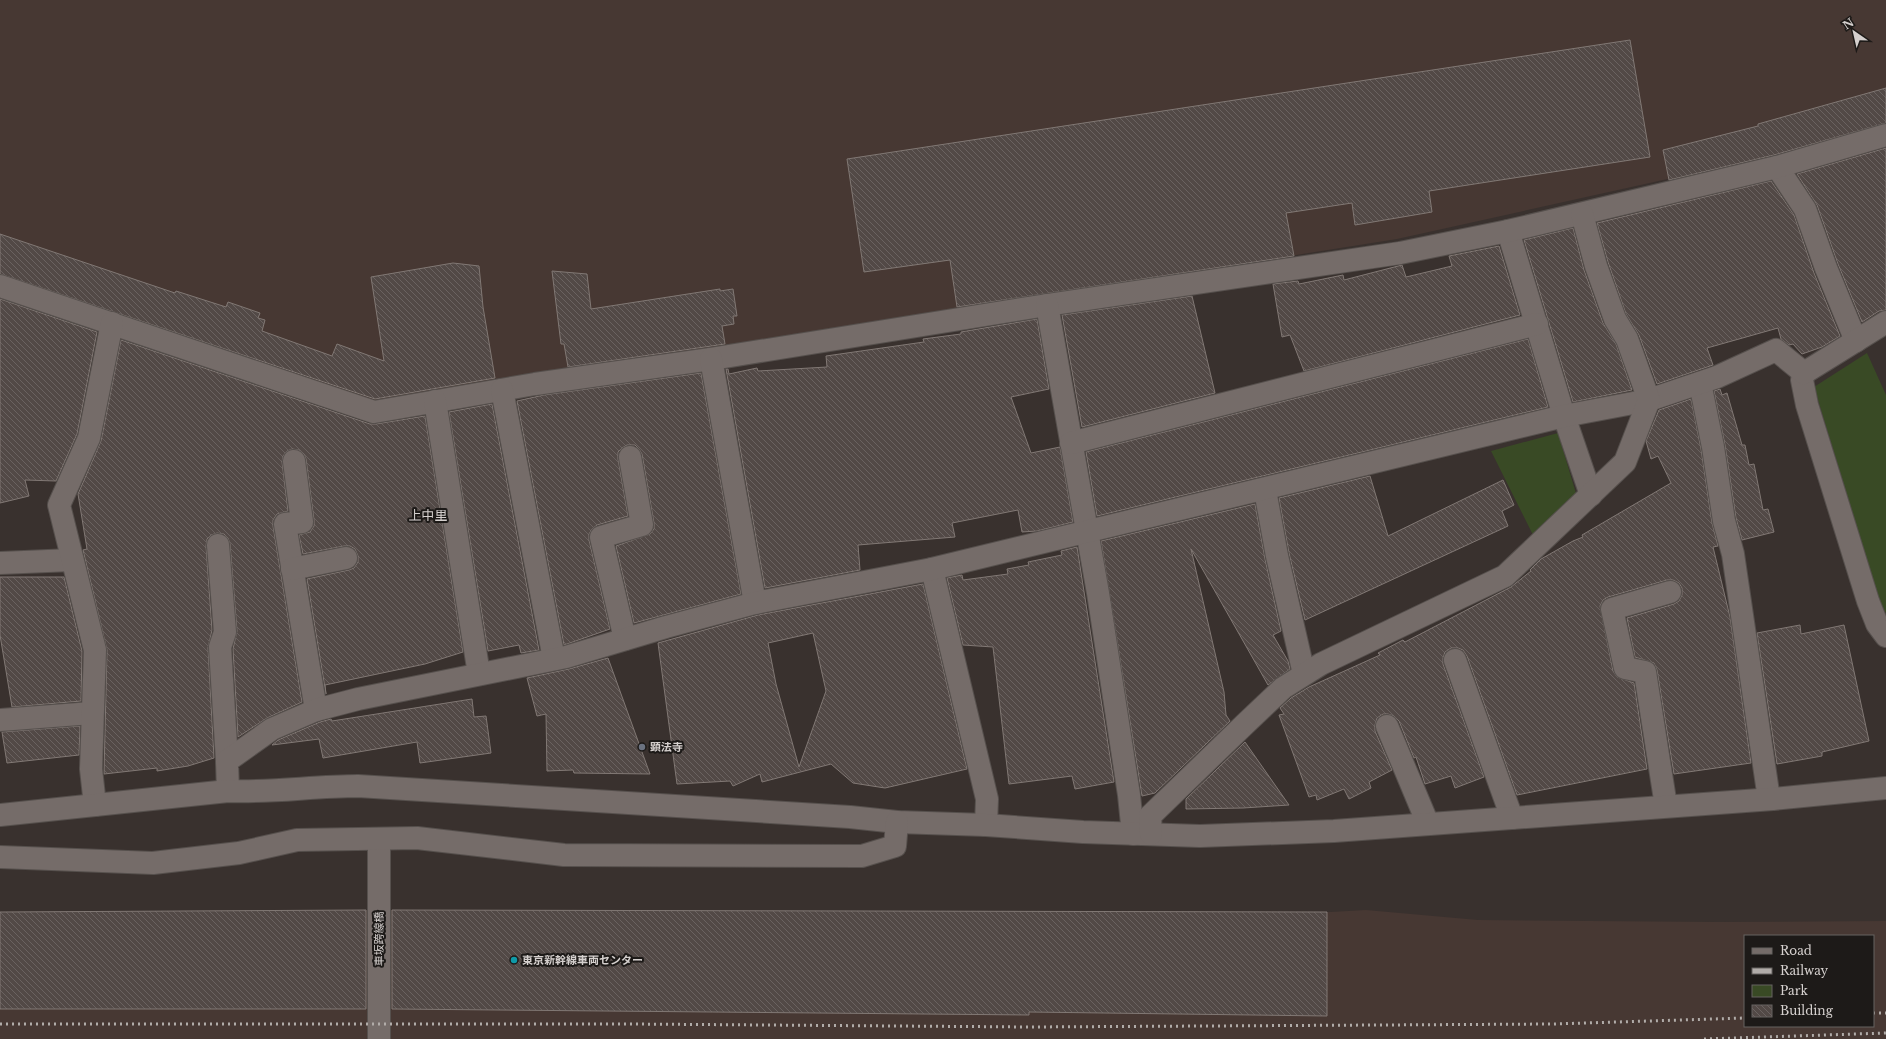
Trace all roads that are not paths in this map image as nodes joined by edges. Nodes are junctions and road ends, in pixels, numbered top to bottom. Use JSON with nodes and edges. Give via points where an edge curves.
{"nodes":[{"id":1,"x":1886,"y":135,"type":"edge"},
{"id":2,"x":1777,"y":166,"type":"junction"},
{"id":3,"x":1582,"y":214,"type":"junction"},
{"id":4,"x":1508,"y":231,"type":"junction"},
{"id":5,"x":0,"y":286,"type":"edge"},
{"id":6,"x":1047,"y":305,"type":"junction"},
{"id":7,"x":1886,"y":322,"type":"edge"},
{"id":8,"x":112,"y":323,"type":"junction"},
{"id":9,"x":1536,"y":324,"type":"junction"},
{"id":10,"x":1856,"y":341,"type":"junction"},
{"id":11,"x":711,"y":359,"type":"junction"},
{"id":12,"x":1804,"y":373,"type":"junction"},
{"id":13,"x":1700,"y":383,"type":"junction"},
{"id":14,"x":502,"y":390,"type":"junction"},
{"id":15,"x":1649,"y":400,"type":"junction"},
{"id":16,"x":435,"y":401,"type":"junction"},
{"id":17,"x":1564,"y":416,"type":"junction"},
{"id":18,"x":1071,"y":443,"type":"junction"},
{"id":19,"x":630,"y":457,"type":"dead end"},
{"id":20,"x":294,"y":461,"type":"dead end"},
{"id":21,"x":1265,"y":490,"type":"junction"},
{"id":22,"x":1591,"y":495,"type":"junction"},
{"id":23,"x":1087,"y":532,"type":"junction"},
{"id":24,"x":218,"y":545,"type":"dead end"},
{"id":25,"x":346,"y":558,"type":"dead end"},
{"id":26,"x":72,"y":560,"type":"junction"},
{"id":27,"x":0,"y":563,"type":"edge"},
{"id":28,"x":292,"y":569,"type":"junction"},
{"id":29,"x":932,"y":570,"type":"junction"},
{"id":30,"x":1670,"y":592,"type":"dead end"},
{"id":31,"x":756,"y":603,"type":"junction"},
{"id":32,"x":1886,"y":636,"type":"edge"},
{"id":33,"x":625,"y":639,"type":"junction"},
{"id":34,"x":554,"y":659,"type":"junction"},
{"id":35,"x":1455,"y":660,"type":"dead end"},
{"id":36,"x":478,"y":674,"type":"junction"},
{"id":37,"x":1304,"y":674,"type":"junction"},
{"id":38,"x":316,"y":710,"type":"junction"},
{"id":39,"x":92,"y":713,"type":"junction"},
{"id":40,"x":0,"y":720,"type":"edge"},
{"id":41,"x":1387,"y":726,"type":"dead end"},
{"id":42,"x":227,"y":761,"type":"junction"},
{"id":43,"x":1886,"y":788,"type":"edge"},
{"id":44,"x":228,"y":791,"type":"junction"},
{"id":45,"x":1769,"y":799,"type":"junction"},
{"id":46,"x":94,"y":804,"type":"junction"},
{"id":47,"x":1666,"y":806,"type":"junction"},
{"id":48,"x":0,"y":815,"type":"edge"},
{"id":49,"x":1512,"y":818,"type":"junction"},
{"id":50,"x":897,"y":822,"type":"junction"},
{"id":51,"x":1428,"y":824,"type":"junction"},
{"id":52,"x":986,"y":825,"type":"junction"},
{"id":53,"x":1142,"y":834,"type":"junction"},
{"id":54,"x":379,"y":840,"type":"junction"},
{"id":55,"x":0,"y":857,"type":"edge"},
{"id":56,"x":379,"y":1039,"type":"edge"}],
"edges":[{"from":1,"to":2,"type":"street"},
{"from":2,"to":3,"type":"street"},
{"from":2,"to":10,"type":"street","via":[[1805,209]]},
{"from":3,"to":4,"type":"street"},
{"from":3,"to":15,"type":"street","via":[[1612,311],[1627,339]]},
{"from":4,"to":6,"type":"street","via":[[1400,253]]},
{"from":4,"to":9,"type":"street"},
{"from":5,"to":8,"type":"street"},
{"from":6,"to":11,"type":"street"},
{"from":6,"to":18,"type":"street"},
{"from":7,"to":10,"type":"street"},
{"from":8,"to":16,"type":"street","via":[[374,412]]},
{"from":8,"to":26,"type":"street","via":[[90,438],[59,505]]},
{"from":9,"to":17,"type":"street"},
{"from":9,"to":18,"type":"street"},
{"from":10,"to":12,"type":"street"},
{"from":11,"to":14,"type":"street"},
{"from":11,"to":31,"type":"street"},
{"from":12,"to":13,"type":"street","via":[[1776,350]]},
{"from":12,"to":32,"type":"street","via":[[1802,380],[1807,405],[1866,593],[1877,624]]},
{"from":13,"to":15,"type":"street"},
{"from":13,"to":45,"type":"street","via":[[1724,521],[1733,554]]},
{"from":14,"to":16,"type":"street"},
{"from":14,"to":34,"type":"street"},
{"from":15,"to":17,"type":"street"},
{"from":15,"to":22,"type":"street","via":[[1625,462]]},
{"from":16,"to":36,"type":"street"},
{"from":17,"to":21,"type":"street"},
{"from":17,"to":22,"type":"street"},
{"from":18,"to":23,"type":"street"},
{"from":19,"to":33,"type":"street","via":[[642,525],[601,537]]},
{"from":20,"to":28,"type":"street","via":[[302,522],[285,524]]},
{"from":21,"to":23,"type":"street"},
{"from":21,"to":37,"type":"street"},
{"from":22,"to":37,"type":"street","via":[[1505,576]]},
{"from":23,"to":29,"type":"street"},
{"from":23,"to":53,"type":"street","via":[[1129,795]]},
{"from":24,"to":42,"type":"street","via":[[225,632],[220,647]]},
{"from":25,"to":28,"type":"street"},
{"from":26,"to":27,"type":"street"},
{"from":26,"to":39,"type":"street","via":[[95,650]]},
{"from":28,"to":38,"type":"street"},
{"from":29,"to":31,"type":"street"},
{"from":29,"to":52,"type":"street","via":[[987,799]]},
{"from":30,"to":47,"type":"street","via":[[1612,608],[1625,668],[1645,672]]},
{"from":31,"to":33,"type":"street"},
{"from":33,"to":34,"type":"street"},
{"from":34,"to":36,"type":"street"},
{"from":35,"to":49,"type":"street"},
{"from":36,"to":38,"type":"street"},
{"from":37,"to":53,"type":"street","via":[[1283,688],[1150,816]]},
{"from":38,"to":42,"type":"street","via":[[272,729]]},
{"from":39,"to":40,"type":"street"},
{"from":39,"to":46,"type":"street"},
{"from":41,"to":51,"type":"street"},
{"from":42,"to":44,"type":"street"},
{"from":43,"to":45,"type":"street"},
{"from":44,"to":46,"type":"street"},
{"from":44,"to":50,"type":"street","via":[[358,786]]},
{"from":45,"to":47,"type":"street"},
{"from":46,"to":48,"type":"street"},
{"from":47,"to":49,"type":"street"},
{"from":49,"to":51,"type":"street"},
{"from":50,"to":52,"type":"street"},
{"from":50,"to":54,"type":"street","via":[[896,846],[862,856],[564,855],[417,838]]},
{"from":51,"to":53,"type":"street","via":[[1334,831],[1200,836]]},
{"from":52,"to":53,"type":"street"},
{"from":54,"to":55,"type":"street","via":[[297,840],[239,853],[153,863]]},
{"from":54,"to":56,"type":"street","name":"車坂跨線橋"}]}
